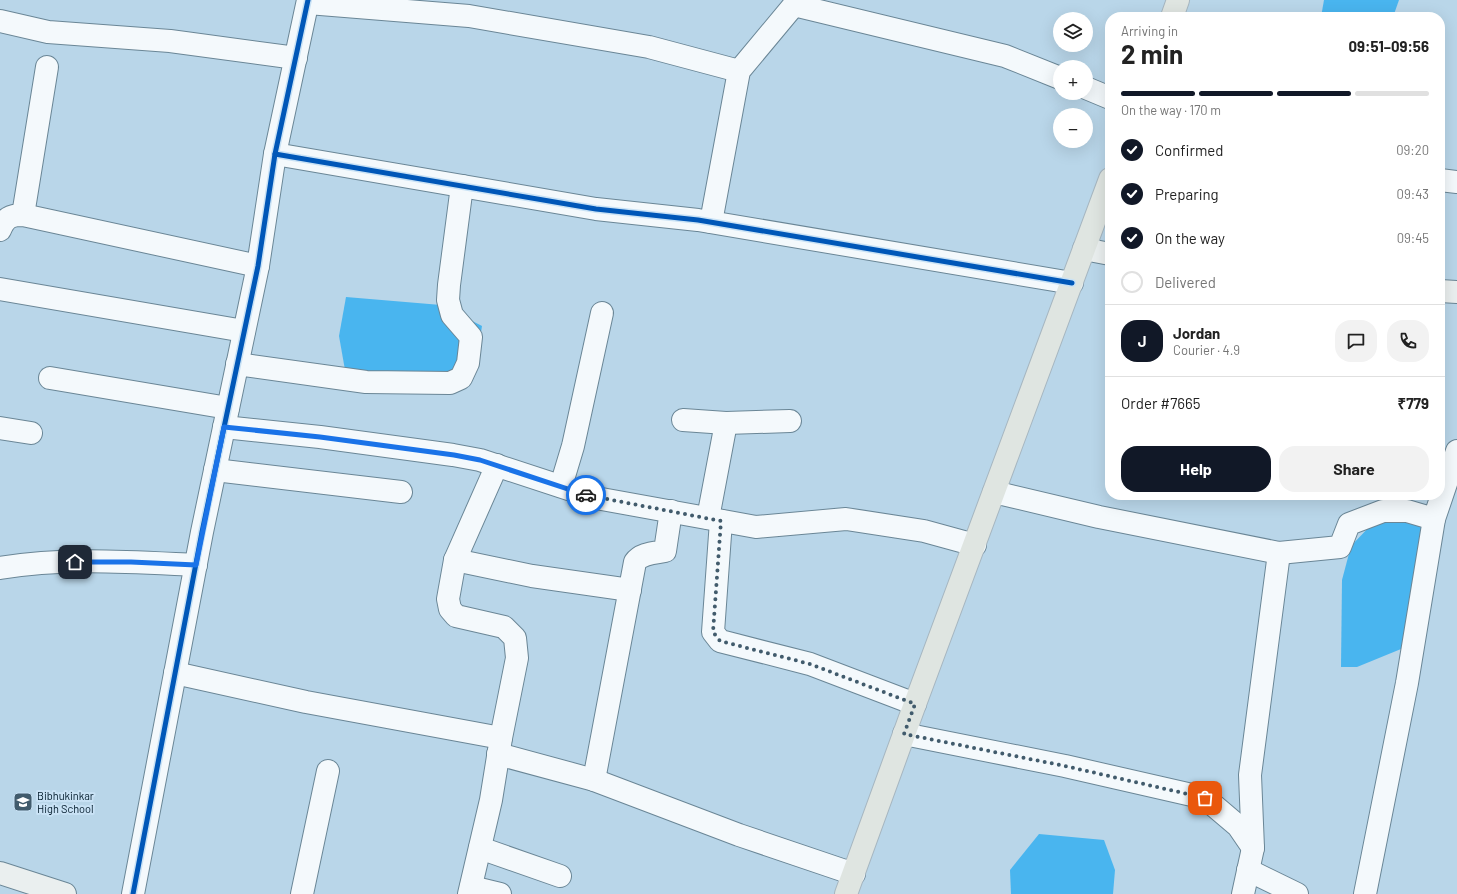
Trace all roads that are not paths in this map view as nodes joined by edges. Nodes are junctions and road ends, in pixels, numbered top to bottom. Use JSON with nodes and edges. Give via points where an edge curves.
{"nodes":[{"id":1,"x":1178,"y":0,"type":"edge"},
{"id":2,"x":308,"y":2,"type":"edge"},
{"id":3,"x":795,"y":3,"type":"edge"},
{"id":4,"x":1174,"y":12,"type":"edge"},
{"id":5,"x":0,"y":21,"type":"edge"},
{"id":6,"x":296,"y":58,"type":"junction"},
{"id":7,"x":47,"y":67,"type":"dead end"},
{"id":8,"x":739,"y":71,"type":"junction"},
{"id":9,"x":1053,"y":75,"type":"edge"},
{"id":10,"x":1093,"y":91,"type":"edge"},
{"id":11,"x":1105,"y":96,"type":"edge"},
{"id":12,"x":275,"y":154,"type":"junction"},
{"id":13,"x":1445,"y":181,"type":"edge"},
{"id":14,"x":1457,"y":182,"type":"edge"},
{"id":15,"x":462,"y":186,"type":"junction"},
{"id":16,"x":1105,"y":192,"type":"edge"},
{"id":17,"x":22,"y":215,"type":"junction"},
{"id":18,"x":711,"y":222,"type":"junction"},
{"id":19,"x":0,"y":230,"type":"edge"},
{"id":20,"x":1084,"y":249,"type":"junction"},
{"id":21,"x":1105,"y":253,"type":"edge"},
{"id":22,"x":258,"y":266,"type":"junction"},
{"id":23,"x":1072,"y":283,"type":"junction"},
{"id":24,"x":0,"y":289,"type":"edge"},
{"id":25,"x":1445,"y":291,"type":"edge"},
{"id":26,"x":1457,"y":292,"type":"edge"},
{"id":27,"x":602,"y":313,"type":"dead end"},
{"id":28,"x":244,"y":331,"type":"junction"},
{"id":29,"x":237,"y":364,"type":"junction"},
{"id":30,"x":50,"y":378,"type":"dead end"},
{"id":31,"x":226,"y":417,"type":"junction"},
{"id":32,"x":683,"y":420,"type":"dead end"},
{"id":33,"x":790,"y":422,"type":"dead end"},
{"id":34,"x":726,"y":423,"type":"junction"},
{"id":35,"x":0,"y":428,"type":"edge"},
{"id":36,"x":31,"y":433,"type":"dead end"},
{"id":37,"x":1457,"y":451,"type":"edge"},
{"id":38,"x":497,"y":465,"type":"junction"},
{"id":39,"x":215,"y":470,"type":"junction"},
{"id":40,"x":561,"y":486,"type":"junction"},
{"id":41,"x":1445,"y":486,"type":"edge"},
{"id":42,"x":401,"y":492,"type":"dead end"},
{"id":43,"x":994,"y":492,"type":"junction"},
{"id":44,"x":1440,"y":500,"type":"edge"},
{"id":45,"x":671,"y":511,"type":"junction"},
{"id":46,"x":715,"y":519,"type":"junction"},
{"id":47,"x":1434,"y":519,"type":"junction"},
{"id":48,"x":975,"y":545,"type":"junction"},
{"id":49,"x":1279,"y":553,"type":"junction"},
{"id":50,"x":455,"y":560,"type":"junction"},
{"id":51,"x":196,"y":565,"type":"junction"},
{"id":52,"x":0,"y":568,"type":"edge"},
{"id":53,"x":630,"y":590,"type":"junction"},
{"id":54,"x":175,"y":673,"type":"junction"},
{"id":55,"x":915,"y":704,"type":"junction"},
{"id":56,"x":904,"y":734,"type":"junction"},
{"id":57,"x":499,"y":746,"type":"junction"},
{"id":58,"x":328,"y":771,"type":"dead end"},
{"id":59,"x":594,"y":780,"type":"junction"},
{"id":60,"x":480,"y":848,"type":"junction"},
{"id":61,"x":1253,"y":848,"type":"junction"},
{"id":62,"x":1248,"y":870,"type":"junction"},
{"id":63,"x":0,"y":873,"type":"edge"},
{"id":64,"x":854,"y":874,"type":"junction"},
{"id":65,"x":560,"y":876,"type":"dead end"},
{"id":66,"x":470,"y":890,"type":"edge"},
{"id":67,"x":65,"y":894,"type":"edge"},
{"id":68,"x":133,"y":894,"type":"edge"},
{"id":69,"x":302,"y":894,"type":"edge"},
{"id":70,"x":500,"y":894,"type":"edge"},
{"id":71,"x":846,"y":894,"type":"edge"},
{"id":72,"x":1242,"y":894,"type":"edge"},
{"id":73,"x":1297,"y":894,"type":"edge"},
{"id":74,"x":1365,"y":894,"type":"edge"}],
"edges":[{"from":1,"to":4,"type":"main road"},
{"from":2,"to":6,"type":"street"},
{"from":2,"to":8,"type":"street","via":[[469,16],[649,47]]},
{"from":3,"to":8,"type":"street"},
{"from":3,"to":9,"type":"street","via":[[1005,56]]},
{"from":5,"to":6,"type":"street","via":[[48,32],[170,41]]},
{"from":6,"to":12,"type":"street"},
{"from":7,"to":17,"type":"street"},
{"from":8,"to":18,"type":"street"},
{"from":10,"to":11,"type":"street"},
{"from":12,"to":15,"type":"street"},
{"from":12,"to":22,"type":"street"},
{"from":13,"to":14,"type":"street"},
{"from":15,"to":18,"type":"street","via":[[596,209]]},
{"from":15,"to":29,"type":"street","via":[[448,300],[452,315],[472,337],[468,363],[460,378],[450,383],[366,382]]},
{"from":16,"to":20,"type":"main road"},
{"from":17,"to":19,"type":"street","via":[[6,218]]},
{"from":17,"to":22,"type":"street"},
{"from":18,"to":23,"type":"street"},
{"from":20,"to":21,"type":"street"},
{"from":20,"to":23,"type":"main road"},
{"from":22,"to":28,"type":"street"},
{"from":23,"to":43,"type":"main road"},
{"from":24,"to":28,"type":"street"},
{"from":25,"to":26,"type":"street"},
{"from":27,"to":40,"type":"street","via":[[573,446]]},
{"from":28,"to":29,"type":"street"},
{"from":29,"to":31,"type":"street"},
{"from":30,"to":31,"type":"street"},
{"from":31,"to":38,"type":"street","via":[[320,437],[454,455]]},
{"from":31,"to":39,"type":"street"},
{"from":32,"to":34,"type":"street"},
{"from":33,"to":34,"type":"street"},
{"from":34,"to":46,"type":"street"},
{"from":35,"to":36,"type":"street"},
{"from":37,"to":41,"type":"street"},
{"from":38,"to":40,"type":"street"},
{"from":38,"to":50,"type":"street"},
{"from":39,"to":42,"type":"street"},
{"from":39,"to":51,"type":"street"},
{"from":40,"to":45,"type":"street","via":[[596,498]]},
{"from":43,"to":48,"type":"main road"},
{"from":43,"to":49,"type":"street","via":[[1098,517]]},
{"from":44,"to":47,"type":"street"},
{"from":45,"to":46,"type":"street"},
{"from":45,"to":53,"type":"street","via":[[665,551],[638,557]]},
{"from":46,"to":48,"type":"street","via":[[756,527],[846,519],[924,531]]},
{"from":46,"to":55,"type":"street","via":[[713,632],[720,641],[810,664]]},
{"from":47,"to":49,"type":"street","via":[[1407,511],[1383,511],[1349,524],[1340,547]]},
{"from":47,"to":74,"type":"street","via":[[1407,683]]},
{"from":48,"to":55,"type":"main road"},
{"from":49,"to":61,"type":"street","via":[[1250,775]]},
{"from":50,"to":53,"type":"street","via":[[532,576]]},
{"from":50,"to":57,"type":"street","via":[[448,599],[450,609],[456,616],[504,627],[515,638],[517,658]]},
{"from":51,"to":52,"type":"street","via":[[33,562]]},
{"from":51,"to":54,"type":"street"},
{"from":53,"to":59,"type":"street"},
{"from":54,"to":57,"type":"street"},
{"from":54,"to":68,"type":"street"},
{"from":55,"to":56,"type":"main road"},
{"from":56,"to":61,"type":"street","via":[[1065,766],[1205,798],[1238,826]]},
{"from":56,"to":64,"type":"main road"},
{"from":57,"to":59,"type":"street"},
{"from":57,"to":60,"type":"street","via":[[491,800]]},
{"from":58,"to":69,"type":"street"},
{"from":59,"to":64,"type":"street","via":[[739,835]]},
{"from":60,"to":65,"type":"street"},
{"from":60,"to":66,"type":"street"},
{"from":61,"to":62,"type":"street"},
{"from":62,"to":72,"type":"street"},
{"from":62,"to":73,"type":"street"},
{"from":63,"to":67,"type":"street"},
{"from":64,"to":71,"type":"main road"},
{"from":66,"to":70,"type":"street"}]}
